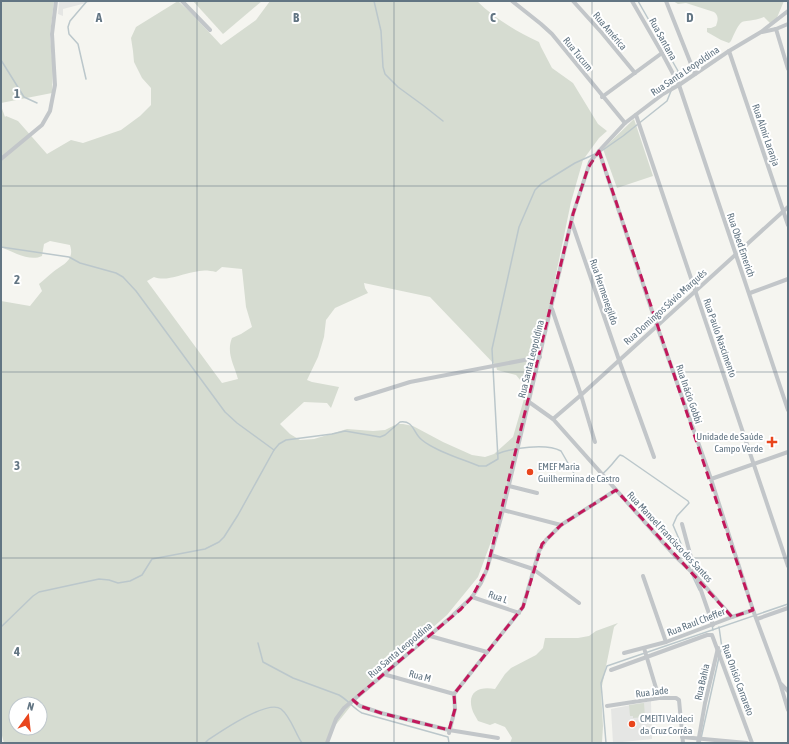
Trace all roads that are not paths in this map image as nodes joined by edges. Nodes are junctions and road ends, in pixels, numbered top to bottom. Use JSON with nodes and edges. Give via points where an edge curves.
{"nodes":[{"id":1,"x":56,"y":1,"type":"edge"},
{"id":2,"x":182,"y":1,"type":"edge"},
{"id":3,"x":512,"y":1,"type":"edge"},
{"id":4,"x":573,"y":1,"type":"edge"},
{"id":5,"x":632,"y":1,"type":"edge"},
{"id":6,"x":666,"y":1,"type":"edge"},
{"id":7,"x":788,"y":11,"type":"edge"},
{"id":8,"x":788,"y":24,"type":"edge"},
{"id":9,"x":776,"y":29,"type":"junction"},
{"id":10,"x":210,"y":30,"type":"dead end"},
{"id":11,"x":761,"y":32,"type":"junction"},
{"id":12,"x":729,"y":51,"type":"junction"},
{"id":13,"x":662,"y":53,"type":"junction"},
{"id":14,"x":788,"y":69,"type":"edge"},
{"id":15,"x":635,"y":73,"type":"junction"},
{"id":16,"x":695,"y":74,"type":"junction"},
{"id":17,"x":679,"y":85,"type":"junction"},
{"id":18,"x":602,"y":97,"type":"junction"},
{"id":19,"x":636,"y":115,"type":"junction"},
{"id":20,"x":625,"y":123,"type":"junction"},
{"id":21,"x":599,"y":151,"type":"junction"},
{"id":22,"x":1,"y":159,"type":"edge"},
{"id":23,"x":788,"y":207,"type":"edge"},
{"id":24,"x":783,"y":211,"type":"junction"},
{"id":25,"x":572,"y":222,"type":"junction"},
{"id":26,"x":788,"y":225,"type":"edge"},
{"id":27,"x":736,"y":254,"type":"junction"},
{"id":28,"x":788,"y":279,"type":"edge"},
{"id":29,"x":696,"y":290,"type":"junction"},
{"id":30,"x":750,"y":293,"type":"junction"},
{"id":31,"x":551,"y":309,"type":"junction"},
{"id":32,"x":657,"y":326,"type":"junction"},
{"id":33,"x":540,"y":357,"type":"junction"},
{"id":34,"x":619,"y":360,"type":"junction"},
{"id":35,"x":581,"y":395,"type":"junction"},
{"id":36,"x":356,"y":399,"type":"dead end"},
{"id":37,"x":528,"y":402,"type":"junction"},
{"id":38,"x":788,"y":410,"type":"edge"},
{"id":39,"x":553,"y":419,"type":"junction"},
{"id":40,"x":595,"y":442,"type":"dead end"},
{"id":41,"x":788,"y":452,"type":"edge"},
{"id":42,"x":654,"y":457,"type":"dead end"},
{"id":43,"x":755,"y":464,"type":"junction"},
{"id":44,"x":710,"y":480,"type":"junction"},
{"id":45,"x":509,"y":486,"type":"junction"},
{"id":46,"x":616,"y":490,"type":"junction"},
{"id":47,"x":537,"y":494,"type":"dead end"},
{"id":48,"x":504,"y":510,"type":"junction"},
{"id":49,"x":682,"y":524,"type":"dead end"},
{"id":50,"x":561,"y":525,"type":"junction"},
{"id":51,"x":491,"y":555,"type":"junction"},
{"id":52,"x":788,"y":566,"type":"edge"},
{"id":53,"x":534,"y":569,"type":"junction"},
{"id":54,"x":695,"y":574,"type":"junction"},
{"id":55,"x":643,"y":576,"type":"dead end"},
{"id":56,"x":472,"y":597,"type":"junction"},
{"id":57,"x":579,"y":603,"type":"dead end"},
{"id":58,"x":788,"y":608,"type":"edge"},
{"id":59,"x":754,"y":610,"type":"junction"},
{"id":60,"x":518,"y":613,"type":"junction"},
{"id":61,"x":732,"y":617,"type":"junction"},
{"id":62,"x":757,"y":618,"type":"junction"},
{"id":63,"x":713,"y":625,"type":"junction"},
{"id":64,"x":430,"y":636,"type":"junction"},
{"id":65,"x":666,"y":642,"type":"junction"},
{"id":66,"x":644,"y":648,"type":"junction"},
{"id":67,"x":718,"y":649,"type":"junction"},
{"id":68,"x":487,"y":652,"type":"junction"},
{"id":69,"x":624,"y":653,"type":"dead end"},
{"id":70,"x":646,"y":656,"type":"junction"},
{"id":71,"x":611,"y":670,"type":"dead end"},
{"id":72,"x":383,"y":674,"type":"junction"},
{"id":73,"x":780,"y":683,"type":"junction"},
{"id":74,"x":788,"y":690,"type":"edge"},
{"id":75,"x":454,"y":694,"type":"junction"},
{"id":76,"x":659,"y":698,"type":"junction"},
{"id":77,"x":353,"y":700,"type":"junction"},
{"id":78,"x":607,"y":706,"type":"dead end"},
{"id":79,"x":788,"y":710,"type":"edge"},
{"id":80,"x":449,"y":732,"type":"junction"},
{"id":81,"x":682,"y":737,"type":"junction"},
{"id":82,"x":498,"y":738,"type":"dead end"},
{"id":83,"x":698,"y":741,"type":"edge"},
{"id":84,"x":327,"y":743,"type":"edge"},
{"id":85,"x":682,"y":743,"type":"edge"},
{"id":86,"x":747,"y":743,"type":"edge"},
{"id":87,"x":752,"y":743,"type":"edge"}],
"edges":[{"from":1,"to":22,"type":"street","via":[[52,34],[55,85],[50,111],[42,125]]},
{"from":2,"to":10,"type":"street"},
{"from":3,"to":18,"type":"street","name":"Rua Tucum","via":[[552,34]]},
{"from":4,"to":15,"type":"street","name":"Rua América"},
{"from":5,"to":13,"type":"street","name":"Rua Santana"},
{"from":6,"to":16,"type":"street"},
{"from":7,"to":11,"type":"street","name":"Rua Santa Leopoldina"},
{"from":8,"to":9,"type":"street"},
{"from":9,"to":11,"type":"street"},
{"from":9,"to":14,"type":"street"},
{"from":11,"to":12,"type":"street","name":"Rua Santa Leopoldina"},
{"from":12,"to":16,"type":"street","name":"Rua Santa Leopoldina"},
{"from":12,"to":24,"type":"street","name":"Rua Almir Laranja"},
{"from":13,"to":15,"type":"street"},
{"from":13,"to":17,"type":"street","name":"Rua Santana"},
{"from":15,"to":18,"type":"street"},
{"from":16,"to":17,"type":"street","name":"Rua Santa Leopoldina"},
{"from":17,"to":19,"type":"street","name":"Rua Santa Leopoldina","via":[[662,94]]},
{"from":17,"to":27,"type":"street","name":"Rua Obed Emerich"},
{"from":18,"to":20,"type":"street","name":"Rua Tucum"},
{"from":19,"to":20,"type":"street","name":"Rua Santa Leopoldina"},
{"from":19,"to":29,"type":"street","name":"Rua Paulo Nascimento"},
{"from":20,"to":21,"type":"street","name":"Rua Santa Leopoldina"},
{"from":21,"to":25,"type":"street","name":"Rua Santa Leopoldina","via":[[588,168]]},
{"from":21,"to":32,"type":"street","name":"Rua Inácio Gobbi"},
{"from":23,"to":24,"type":"street","name":"Rua Domingos Sávio Marquês"},
{"from":24,"to":26,"type":"street","name":"Rua Almir Laranja"},
{"from":24,"to":27,"type":"street","name":"Rua Domingos Sávio Marquês"},
{"from":25,"to":31,"type":"street","name":"Rua Santa Leopoldina"},
{"from":25,"to":34,"type":"street","name":"Rua Hermenegildo"},
{"from":27,"to":29,"type":"street","name":"Rua Domingos Sávio Marquês"},
{"from":27,"to":30,"type":"street","name":"Rua Obed Emerich"},
{"from":28,"to":30,"type":"street"},
{"from":29,"to":32,"type":"street","name":"Rua Domingos Sávio Marquês"},
{"from":29,"to":43,"type":"street","name":"Rua Paulo Nascimento"},
{"from":30,"to":38,"type":"street","name":"Rua Obed Emerich"},
{"from":31,"to":33,"type":"street","name":"Rua Santa Leopoldina"},
{"from":31,"to":35,"type":"street"},
{"from":32,"to":34,"type":"street","name":"Rua Domingos Sávio Marquês"},
{"from":32,"to":44,"type":"street","name":"Rua Inácio Gobbi"},
{"from":33,"to":36,"type":"street","via":[[410,382]]},
{"from":33,"to":37,"type":"street","name":"Rua Santa Leopoldina"},
{"from":34,"to":35,"type":"street","name":"Rua Domingos Sávio Marquês"},
{"from":34,"to":42,"type":"street","name":"Rua Hermenegildo"},
{"from":35,"to":39,"type":"street","name":"Rua Domingos Sávio Marquês"},
{"from":35,"to":40,"type":"street"},
{"from":37,"to":39,"type":"street","name":"Rua Manoel Francisco dos Santos"},
{"from":37,"to":45,"type":"street","name":"Rua Santa Leopoldina"},
{"from":39,"to":46,"type":"street","name":"Rua Manoel Francisco dos Santos"},
{"from":41,"to":43,"type":"street"},
{"from":43,"to":44,"type":"street"},
{"from":43,"to":52,"type":"street","name":"Rua Paulo Nascimento"},
{"from":44,"to":59,"type":"street","name":"Rua Inácio Gobbi"},
{"from":45,"to":47,"type":"street"},
{"from":45,"to":48,"type":"street","name":"Rua Santa Leopoldina"},
{"from":46,"to":50,"type":"street"},
{"from":46,"to":54,"type":"street","name":"Rua Manoel Francisco dos Santos","via":[[675,556]]},
{"from":48,"to":50,"type":"street"},
{"from":48,"to":51,"type":"street","name":"Rua Santa Leopoldina"},
{"from":49,"to":54,"type":"street"},
{"from":50,"to":53,"type":"street","via":[[542,544]]},
{"from":51,"to":53,"type":"street"},
{"from":51,"to":56,"type":"street","name":"Rua Santa Leopoldina","via":[[481,582]]},
{"from":53,"to":57,"type":"street"},
{"from":53,"to":60,"type":"street","via":[[525,603]]},
{"from":54,"to":61,"type":"street","name":"Rua Manoel Francisco dos Santos"},
{"from":54,"to":63,"type":"street"},
{"from":55,"to":65,"type":"street"},
{"from":56,"to":60,"type":"street","name":"Rua L"},
{"from":56,"to":64,"type":"street","name":"Rua Santa Leopoldina"},
{"from":58,"to":62,"type":"street"},
{"from":59,"to":61,"type":"street","name":"Rua Raul Cheffer"},
{"from":59,"to":62,"type":"street","name":"Rua Inácio Gobbi"},
{"from":60,"to":68,"type":"street"},
{"from":61,"to":63,"type":"street","name":"Rua Raul Cheffer"},
{"from":62,"to":73,"type":"street","name":"Rua Inácio Gobbi"},
{"from":63,"to":65,"type":"street","name":"Rua Raul Cheffer"},
{"from":64,"to":68,"type":"street"},
{"from":64,"to":72,"type":"street","name":"Rua Santa Leopoldina"},
{"from":65,"to":66,"type":"street","name":"Rua Raul Cheffer"},
{"from":66,"to":69,"type":"street","name":"Rua Raul Cheffer"},
{"from":66,"to":70,"type":"street"},
{"from":67,"to":70,"type":"street","name":"Rua Onísio Carrareto","via":[[710,634]]},
{"from":67,"to":83,"type":"street","name":"Rua Bahia"},
{"from":67,"to":87,"type":"street","name":"Rua Onísio Carrareto"},
{"from":68,"to":75,"type":"street"},
{"from":70,"to":71,"type":"street","name":"Rua Onísio Carrareto"},
{"from":70,"to":76,"type":"street"},
{"from":72,"to":75,"type":"street","name":"Rua M"},
{"from":72,"to":77,"type":"street","name":"Rua Santa Leopoldina"},
{"from":73,"to":74,"type":"street"},
{"from":73,"to":79,"type":"street","name":"Rua Inácio Gobbi"},
{"from":75,"to":80,"type":"street","via":[[455,709]]},
{"from":76,"to":78,"type":"street","name":"Rua Jade"},
{"from":76,"to":81,"type":"street","name":"Rua Jade","via":[[678,699]]},
{"from":77,"to":80,"type":"street","via":[[360,706],[381,713]]},
{"from":77,"to":84,"type":"street","name":"Rua Santa Leopoldina","via":[[336,719]]},
{"from":80,"to":82,"type":"street"},
{"from":81,"to":83,"type":"street"},
{"from":81,"to":85,"type":"street","name":"Rua Jade"},
{"from":83,"to":86,"type":"street"}]}
